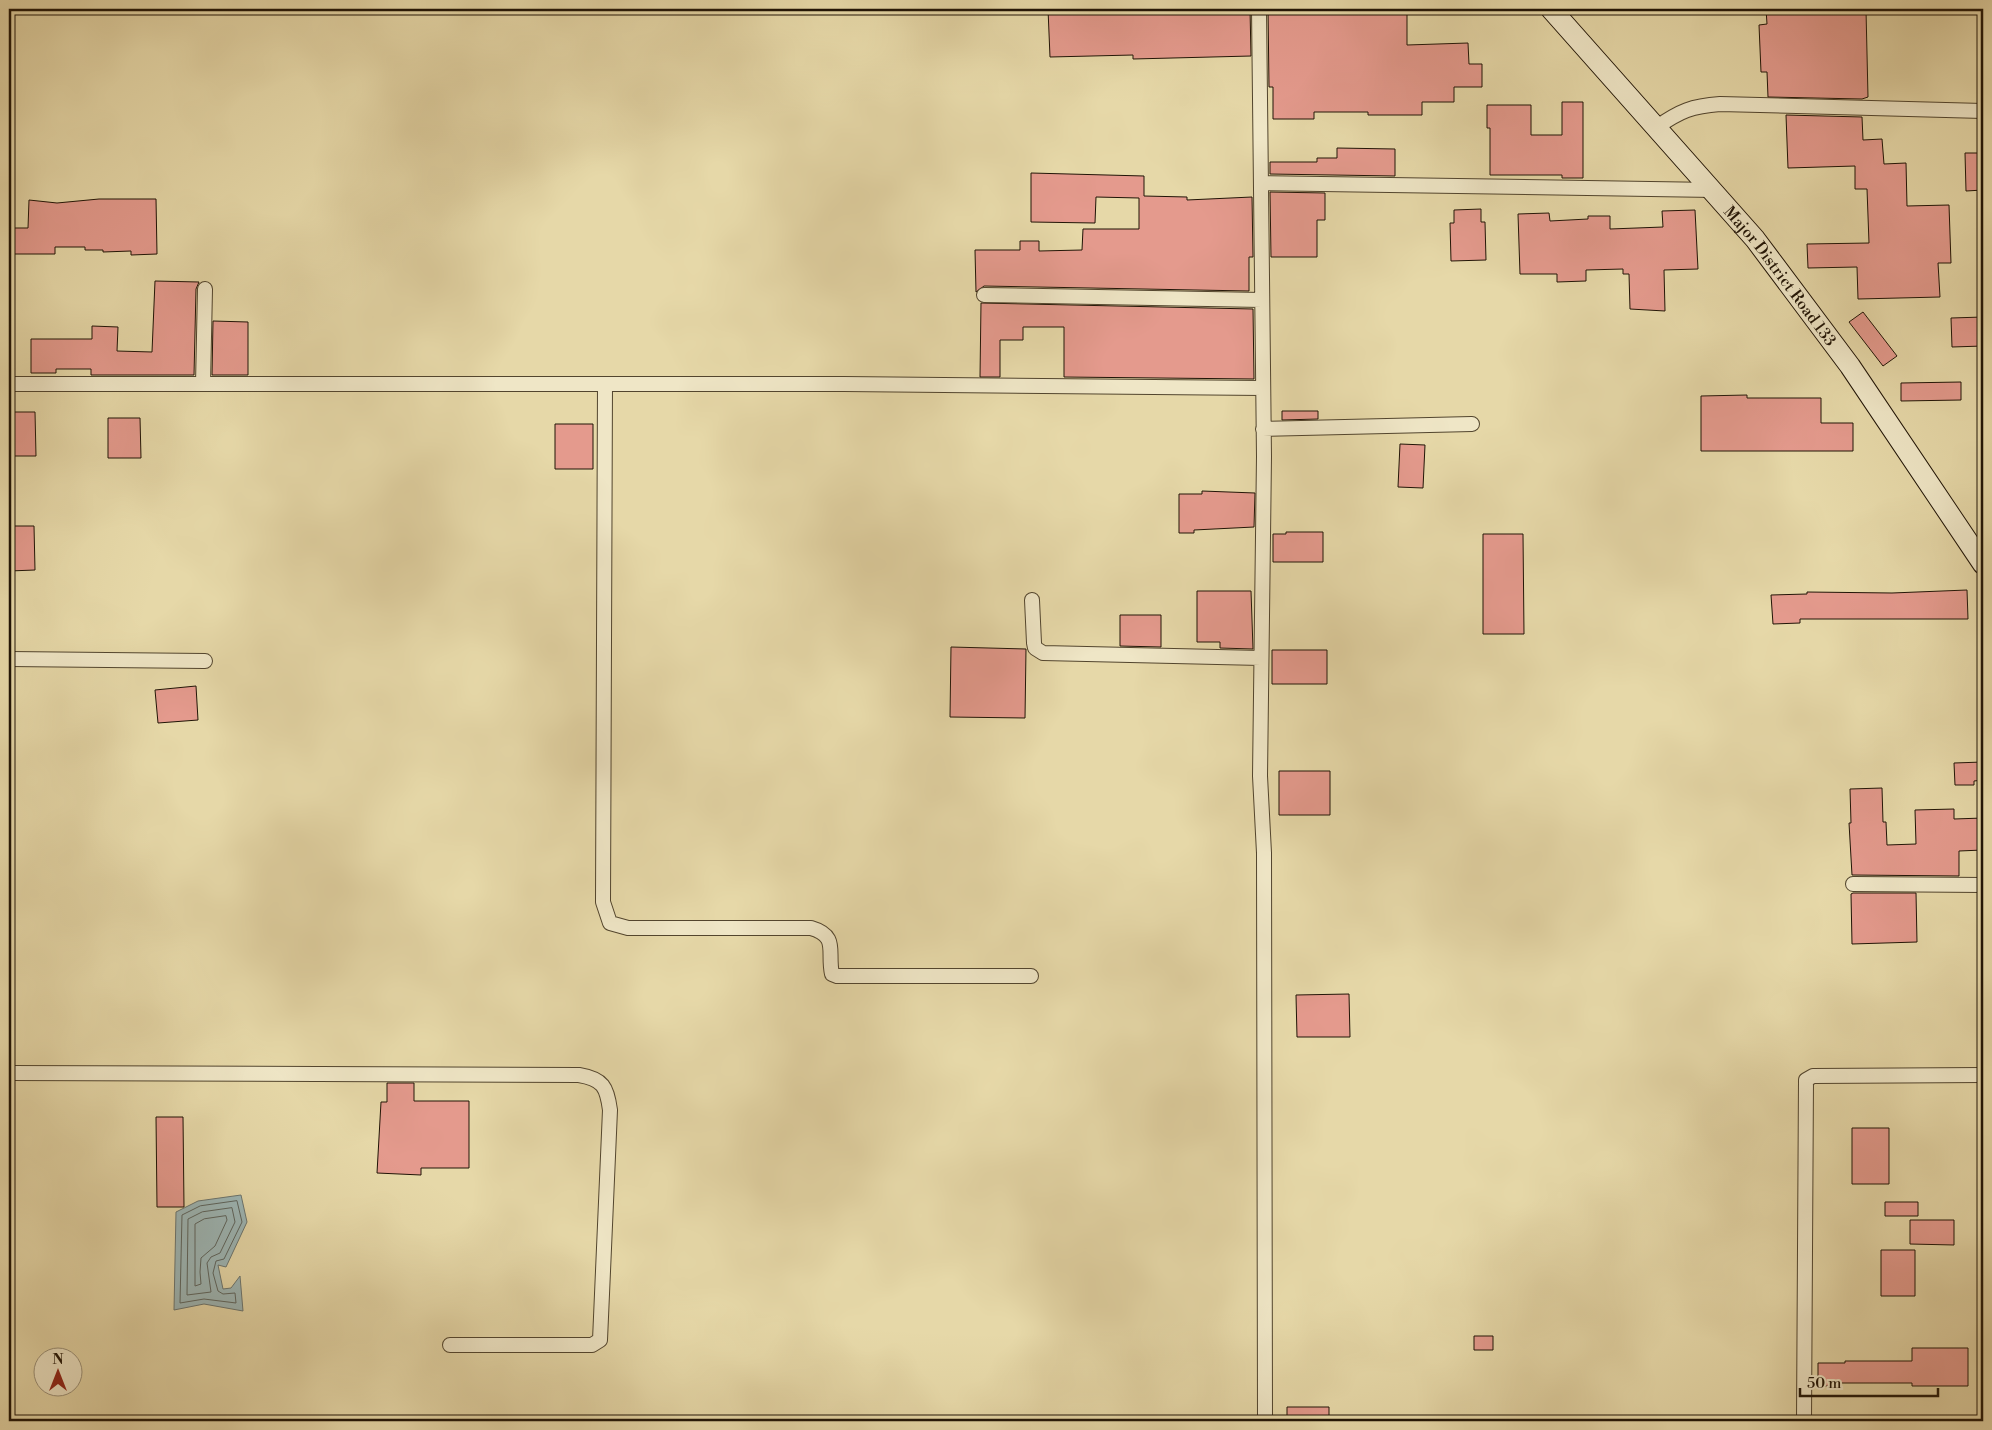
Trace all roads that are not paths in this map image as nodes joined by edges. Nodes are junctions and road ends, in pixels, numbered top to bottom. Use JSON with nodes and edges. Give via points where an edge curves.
{"nodes":[{"id":1,"x":1259,"y":9,"type":"edge"},
{"id":2,"x":1551,"y":9,"type":"edge"},
{"id":3,"x":1983,"y":111,"type":"edge"},
{"id":4,"x":1656,"y":127,"type":"junction"},
{"id":5,"x":1261,"y":183,"type":"junction"},
{"id":6,"x":1714,"y":190,"type":"junction"},
{"id":7,"x":206,"y":289,"type":"dead end"},
{"id":8,"x":984,"y":295,"type":"dead end"},
{"id":9,"x":1262,"y":300,"type":"junction"},
{"id":10,"x":9,"y":384,"type":"edge"},
{"id":11,"x":203,"y":384,"type":"junction"},
{"id":12,"x":605,"y":384,"type":"junction"},
{"id":13,"x":1263,"y":388,"type":"junction"},
{"id":14,"x":1472,"y":424,"type":"dead end"},
{"id":15,"x":1263,"y":429,"type":"junction"},
{"id":16,"x":1983,"y":564,"type":"edge"},
{"id":17,"x":1032,"y":600,"type":"dead end"},
{"id":18,"x":1261,"y":658,"type":"junction"},
{"id":19,"x":9,"y":659,"type":"edge"},
{"id":20,"x":205,"y":661,"type":"dead end"},
{"id":21,"x":1852,"y":884,"type":"dead end"},
{"id":22,"x":1983,"y":885,"type":"edge"},
{"id":23,"x":1031,"y":976,"type":"dead end"},
{"id":24,"x":9,"y":1073,"type":"edge"},
{"id":25,"x":1983,"y":1075,"type":"edge"},
{"id":26,"x":450,"y":1345,"type":"dead end"},
{"id":27,"x":1265,"y":1421,"type":"edge"},
{"id":28,"x":1804,"y":1421,"type":"edge"}],
"edges":[{"from":1,"to":5,"type":"street"},
{"from":2,"to":4,"type":"main road","name":"Major District Road 133"},
{"from":3,"to":4,"type":"street","via":[[1720,104],[1697,106],[1680,112]]},
{"from":4,"to":6,"type":"main road","name":"Major District Road 133"},
{"from":5,"to":6,"type":"street"},
{"from":5,"to":9,"type":"street"},
{"from":6,"to":16,"type":"main road","name":"Major District Road 133","via":[[1850,366]]},
{"from":7,"to":11,"type":"street"},
{"from":8,"to":9,"type":"street"},
{"from":9,"to":13,"type":"street"},
{"from":10,"to":11,"type":"street"},
{"from":11,"to":12,"type":"street"},
{"from":12,"to":13,"type":"street"},
{"from":12,"to":23,"type":"street","via":[[603,902],[610,923],[628,928],[821,930],[831,946],[832,974],[837,976]]},
{"from":13,"to":15,"type":"street"},
{"from":14,"to":15,"type":"street"},
{"from":15,"to":18,"type":"street"},
{"from":17,"to":18,"type":"street","via":[[1035,648],[1043,653]]},
{"from":18,"to":27,"type":"street"},
{"from":19,"to":20,"type":"street"},
{"from":21,"to":22,"type":"street"},
{"from":24,"to":26,"type":"street","via":[[594,1077],[604,1085],[610,1110],[600,1340],[592,1345]]},
{"from":25,"to":28,"type":"street","via":[[1813,1076],[1806,1080]]}]}
